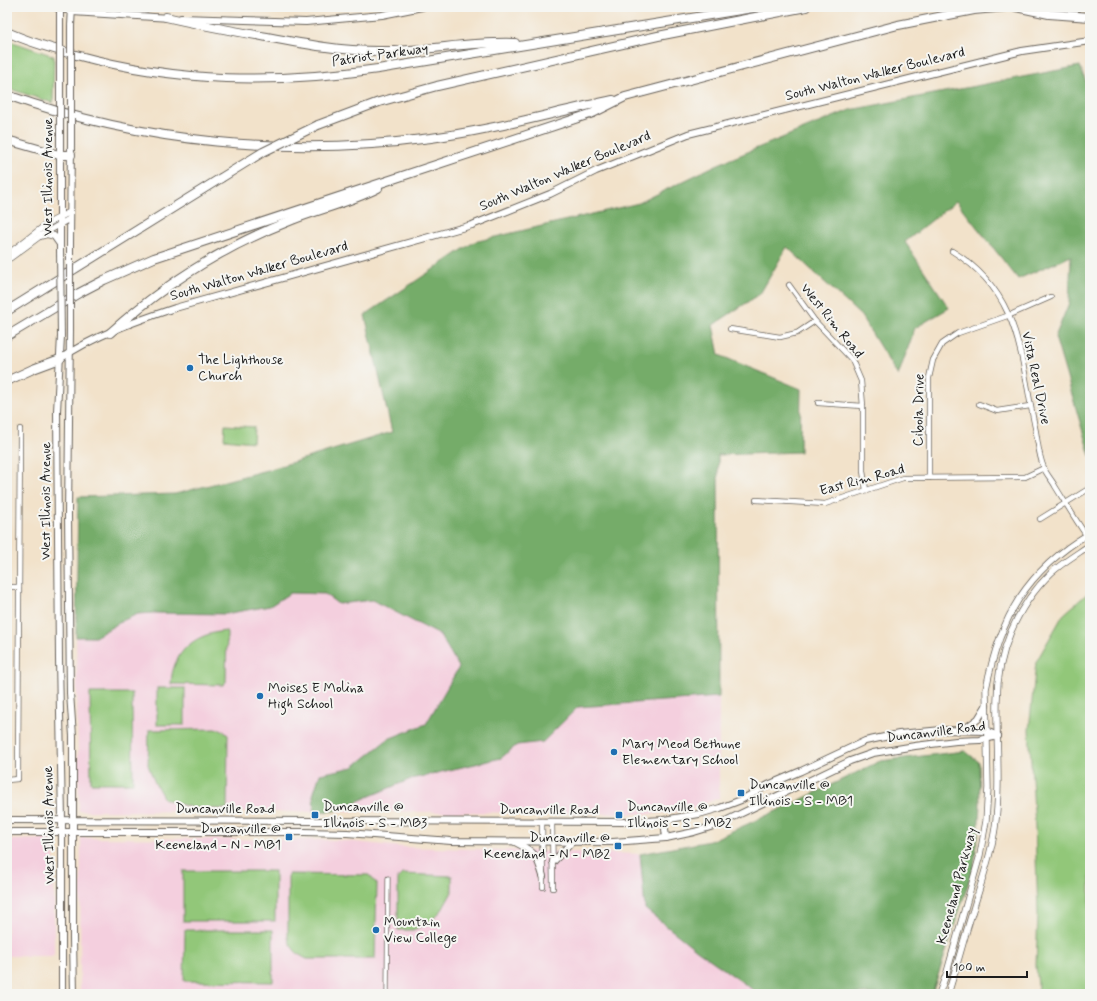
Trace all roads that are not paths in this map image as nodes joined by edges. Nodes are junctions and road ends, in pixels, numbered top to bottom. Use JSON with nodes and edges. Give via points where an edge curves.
{"nodes":[{"id":1,"x":59,"y":7,"type":"edge"},
{"id":2,"x":422,"y":7,"type":"edge"},
{"id":3,"x":759,"y":7,"type":"edge"},
{"id":4,"x":806,"y":7,"type":"edge"},
{"id":5,"x":1006,"y":7,"type":"edge"},
{"id":6,"x":1016,"y":7,"type":"edge"},
{"id":7,"x":72,"y":10,"type":"edge"},
{"id":8,"x":166,"y":17,"type":"junction"},
{"id":9,"x":1090,"y":17,"type":"edge"},
{"id":10,"x":7,"y":32,"type":"edge"},
{"id":11,"x":1090,"y":41,"type":"edge"},
{"id":12,"x":530,"y":44,"type":"junction"},
{"id":13,"x":7,"y":95,"type":"edge"},
{"id":14,"x":625,"y":97,"type":"junction"},
{"id":15,"x":7,"y":140,"type":"edge"},
{"id":16,"x":60,"y":155,"type":"junction"},
{"id":17,"x":71,"y":155,"type":"junction"},
{"id":18,"x":406,"y":174,"type":"junction"},
{"id":19,"x":70,"y":212,"type":"junction"},
{"id":20,"x":60,"y":216,"type":"junction"},
{"id":21,"x":69,"y":219,"type":"junction"},
{"id":22,"x":60,"y":224,"type":"junction"},
{"id":23,"x":40,"y":236,"type":"junction"},
{"id":24,"x":60,"y":248,"type":"junction"},
{"id":25,"x":952,"y":252,"type":"dead end"},
{"id":26,"x":7,"y":255,"type":"edge"},
{"id":27,"x":7,"y":259,"type":"edge"},
{"id":28,"x":789,"y":285,"type":"dead end"},
{"id":29,"x":1051,"y":297,"type":"dead end"},
{"id":30,"x":7,"y":312,"type":"edge"},
{"id":31,"x":1010,"y":315,"type":"junction"},
{"id":32,"x":815,"y":320,"type":"junction"},
{"id":33,"x":730,"y":329,"type":"dead end"},
{"id":34,"x":110,"y":333,"type":"junction"},
{"id":35,"x":7,"y":336,"type":"edge"},
{"id":36,"x":69,"y":352,"type":"junction"},
{"id":37,"x":60,"y":359,"type":"junction"},
{"id":38,"x":7,"y":381,"type":"edge"},
{"id":39,"x":818,"y":403,"type":"dead end"},
{"id":40,"x":979,"y":404,"type":"dead end"},
{"id":41,"x":863,"y":406,"type":"junction"},
{"id":42,"x":1030,"y":406,"type":"junction"},
{"id":43,"x":20,"y":429,"type":"dead end"},
{"id":44,"x":58,"y":434,"type":"junction"},
{"id":45,"x":69,"y":435,"type":"junction"},
{"id":46,"x":1044,"y":468,"type":"junction"},
{"id":47,"x":929,"y":478,"type":"junction"},
{"id":48,"x":1090,"y":488,"type":"edge"},
{"id":49,"x":866,"y":490,"type":"junction"},
{"id":50,"x":58,"y":495,"type":"junction"},
{"id":51,"x":68,"y":496,"type":"junction"},
{"id":52,"x":756,"y":500,"type":"dead end"},
{"id":53,"x":1066,"y":504,"type":"junction"},
{"id":54,"x":1040,"y":519,"type":"dead end"},
{"id":55,"x":1088,"y":534,"type":"edge"},
{"id":56,"x":1090,"y":543,"type":"edge"},
{"id":57,"x":7,"y":587,"type":"edge"},
{"id":58,"x":19,"y":587,"type":"junction"},
{"id":59,"x":59,"y":659,"type":"junction"},
{"id":60,"x":70,"y":659,"type":"junction"},
{"id":61,"x":986,"y":706,"type":"junction"},
{"id":62,"x":963,"y":730,"type":"junction"},
{"id":63,"x":986,"y":731,"type":"junction"},
{"id":64,"x":998,"y":736,"type":"junction"},
{"id":65,"x":877,"y":739,"type":"junction"},
{"id":66,"x":987,"y":740,"type":"junction"},
{"id":67,"x":881,"y":752,"type":"junction"},
{"id":68,"x":998,"y":773,"type":"junction"},
{"id":69,"x":988,"y":774,"type":"junction"},
{"id":70,"x":7,"y":780,"type":"edge"},
{"id":71,"x":768,"y":785,"type":"junction"},
{"id":72,"x":774,"y":797,"type":"junction"},
{"id":73,"x":7,"y":820,"type":"edge"},
{"id":74,"x":62,"y":820,"type":"junction"},
{"id":75,"x":73,"y":820,"type":"junction"},
{"id":76,"x":664,"y":820,"type":"junction"},
{"id":77,"x":542,"y":821,"type":"junction"},
{"id":78,"x":552,"y":821,"type":"junction"},
{"id":79,"x":62,"y":831,"type":"junction"},
{"id":80,"x":73,"y":831,"type":"junction"},
{"id":81,"x":7,"y":832,"type":"edge"},
{"id":82,"x":666,"y":838,"type":"junction"},
{"id":83,"x":514,"y":841,"type":"junction"},
{"id":84,"x":542,"y":841,"type":"junction"},
{"id":85,"x":552,"y":842,"type":"junction"},
{"id":86,"x":572,"y":842,"type":"junction"},
{"id":87,"x":553,"y":862,"type":"junction"},
{"id":88,"x":542,"y":876,"type":"junction"},
{"id":89,"x":388,"y":878,"type":"dead end"},
{"id":90,"x":543,"y":887,"type":"dead end"},
{"id":91,"x":553,"y":888,"type":"dead end"},
{"id":92,"x":62,"y":938,"type":"junction"},
{"id":93,"x":73,"y":938,"type":"junction"},
{"id":94,"x":62,"y":994,"type":"edge"},
{"id":95,"x":74,"y":994,"type":"edge"},
{"id":96,"x":387,"y":994,"type":"edge"},
{"id":97,"x":939,"y":994,"type":"edge"},
{"id":98,"x":948,"y":994,"type":"edge"}],
"edges":[{"from":1,"to":7,"type":"main road"},
{"from":1,"to":16,"type":"main road","name":"West Illinois Avenue","bridge":true},
{"from":2,"to":8,"type":"main road","via":[[382,15],[306,22]]},
{"from":3,"to":12,"type":"highway","name":"Patriot Parkway"},
{"from":4,"to":30,"type":"highway","bridge":true,"via":[[658,36],[437,86],[379,102],[318,125],[263,152]]},
{"from":5,"to":14,"type":"highway","via":[[974,10],[898,25]]},
{"from":6,"to":9,"type":"highway","via":[[1050,14]]},
{"from":7,"to":8,"type":"main road"},
{"from":7,"to":17,"type":"main road","name":"West Illinois Avenue","bridge":true},
{"from":8,"to":12,"type":"highway","via":[[288,41],[354,50],[417,50],[493,42]]},
{"from":10,"to":12,"type":"highway","name":"Patriot Parkway","via":[[108,64],[184,76],[239,79],[340,75]]},
{"from":11,"to":34,"type":"main road","name":"South Walton Walker Boulevard","via":[[1022,51],[688,134],[472,225],[175,308]]},
{"from":13,"to":14,"type":"highway","via":[[102,123],[142,131],[220,142],[315,146],[385,143],[445,136],[510,124]]},
{"from":14,"to":18,"type":"highway","via":[[593,113]]},
{"from":15,"to":16,"type":"highway"},
{"from":16,"to":17,"type":"highway"},
{"from":16,"to":20,"type":"main road","name":"West Illinois Avenue"},
{"from":17,"to":19,"type":"main road","name":"West Illinois Avenue"},
{"from":18,"to":34,"type":"highway","via":[[373,191],[292,220],[230,248],[180,278]]},
{"from":18,"to":35,"type":"highway","via":[[148,261],[79,293]]},
{"from":19,"to":20,"type":"street"},
{"from":19,"to":21,"type":"main road","name":"West Illinois Avenue"},
{"from":20,"to":22,"type":"main road","name":"West Illinois Avenue"},
{"from":20,"to":26,"type":"street"},
{"from":21,"to":22,"type":"street"},
{"from":21,"to":36,"type":"main road","name":"West Illinois Avenue","bridge":true},
{"from":22,"to":23,"type":"street"},
{"from":22,"to":24,"type":"main road","name":"West Illinois Avenue"},
{"from":23,"to":24,"type":"main road","via":[[54,236],[59,241]]},
{"from":23,"to":27,"type":"street"},
{"from":24,"to":37,"type":"main road","name":"West Illinois Avenue","bridge":true},
{"from":25,"to":31,"type":"street","name":"Vista Real Drive","via":[[967,261],[985,278],[999,295]]},
{"from":28,"to":32,"type":"street","name":"West Rim Road"},
{"from":29,"to":31,"type":"street","name":"Cibola Drive"},
{"from":31,"to":42,"type":"street","name":"Vista Real Drive","via":[[1022,354]]},
{"from":31,"to":47,"type":"street","name":"Cibola Drive","via":[[958,333],[942,344],[933,360],[929,378]]},
{"from":32,"to":33,"type":"street","via":[[797,334],[780,337]]},
{"from":32,"to":41,"type":"street","name":"West Rim Road","via":[[852,360],[861,381]]},
{"from":34,"to":36,"type":"main road","name":"South Walton Walker Boulevard"},
{"from":36,"to":37,"type":"main road","name":"South Walton Walker Boulevard"},
{"from":36,"to":45,"type":"main road","name":"West Illinois Avenue"},
{"from":37,"to":38,"type":"highway"},
{"from":37,"to":44,"type":"main road","name":"West Illinois Avenue"},
{"from":39,"to":41,"type":"street"},
{"from":40,"to":42,"type":"street","via":[[997,412]]},
{"from":41,"to":49,"type":"street","name":"West Rim Road","via":[[863,472]]},
{"from":42,"to":46,"type":"street","name":"Vista Real Drive"},
{"from":43,"to":58,"type":"street"},
{"from":44,"to":45,"type":"main road"},
{"from":44,"to":50,"type":"main road","name":"West Illinois Avenue"},
{"from":45,"to":51,"type":"main road","name":"West Illinois Avenue"},
{"from":46,"to":47,"type":"street","name":"East Rim Road","via":[[1025,477]]},
{"from":46,"to":53,"type":"street","name":"Vista Real Drive"},
{"from":47,"to":49,"type":"street","name":"East Rim Road","via":[[903,478]]},
{"from":48,"to":53,"type":"street"},
{"from":49,"to":52,"type":"street","name":"East Rim Road","via":[[825,504]]},
{"from":50,"to":51,"type":"main road"},
{"from":50,"to":59,"type":"main road","name":"West Illinois Avenue"},
{"from":51,"to":60,"type":"main road","name":"West Illinois Avenue"},
{"from":53,"to":54,"type":"street"},
{"from":53,"to":55,"type":"street","name":"Vista Real Drive"},
{"from":55,"to":56,"type":"street"},
{"from":55,"to":61,"type":"street","name":"Keeneland Parkway","via":[[1058,554],[1018,600],[1004,626],[994,655],[986,689]]},
{"from":56,"to":64,"type":"street","name":"Keeneland Parkway","via":[[1065,561],[1035,591],[1014,624],[1002,657],[998,680]]},
{"from":57,"to":58,"type":"street"},
{"from":58,"to":70,"type":"street","via":[[18,780]]},
{"from":59,"to":60,"type":"main road"},
{"from":59,"to":74,"type":"main road","name":"West Illinois Avenue"},
{"from":60,"to":75,"type":"main road","name":"West Illinois Avenue"},
{"from":61,"to":62,"type":"main road","via":[[978,719]]},
{"from":61,"to":63,"type":"street","name":"Keeneland Parkway"},
{"from":62,"to":63,"type":"main road","name":"Duncanville Road"},
{"from":62,"to":65,"type":"main road","name":"Duncanville Road","via":[[920,731]]},
{"from":63,"to":64,"type":"main road","name":"Duncanville Road"},
{"from":63,"to":66,"type":"street","name":"Keeneland Parkway"},
{"from":64,"to":66,"type":"main road","name":"Duncanville Road"},
{"from":64,"to":68,"type":"street","name":"Keeneland Parkway"},
{"from":65,"to":67,"type":"main road"},
{"from":65,"to":71,"type":"main road","name":"Duncanville Road","via":[[865,741]]},
{"from":66,"to":67,"type":"main road","name":"Duncanville Road","via":[[936,742]]},
{"from":66,"to":69,"type":"street","name":"Keeneland Parkway"},
{"from":67,"to":72,"type":"main road","name":"Duncanville Road","via":[[850,761]]},
{"from":68,"to":69,"type":"street"},
{"from":68,"to":98,"type":"street","name":"Keeneland Parkway","via":[[993,841]]},
{"from":69,"to":97,"type":"street","name":"Keeneland Parkway","via":[[988,806],[980,855]]},
{"from":71,"to":72,"type":"main road"},
{"from":71,"to":76,"type":"main road","name":"Duncanville Road","via":[[720,808]]},
{"from":72,"to":82,"type":"main road","name":"Duncanville Road","via":[[717,825]]},
{"from":73,"to":74,"type":"main road","name":"Duncanville Road"},
{"from":74,"to":75,"type":"main road","name":"Duncanville Road"},
{"from":74,"to":79,"type":"main road","name":"West Illinois Avenue"},
{"from":75,"to":77,"type":"main road","name":"Duncanville Road"},
{"from":75,"to":80,"type":"main road","name":"West Illinois Avenue"},
{"from":76,"to":78,"type":"main road","name":"Duncanville Road"},
{"from":76,"to":82,"type":"main road"},
{"from":77,"to":78,"type":"main road","name":"Duncanville Road"},
{"from":77,"to":84,"type":"street"},
{"from":78,"to":85,"type":"street"},
{"from":79,"to":80,"type":"main road","name":"Duncanville Road"},
{"from":79,"to":81,"type":"main road","name":"Duncanville Road"},
{"from":79,"to":92,"type":"main road","name":"West Illinois Avenue"},
{"from":80,"to":83,"type":"main road","name":"Duncanville Road","via":[[304,832],[434,841]]},
{"from":80,"to":93,"type":"main road","name":"West Illinois Avenue"},
{"from":82,"to":86,"type":"main road","name":"Duncanville Road"},
{"from":83,"to":84,"type":"main road","name":"Duncanville Road"},
{"from":83,"to":88,"type":"main road","via":[[530,849],[538,860]]},
{"from":84,"to":85,"type":"main road","name":"Duncanville Road"},
{"from":84,"to":88,"type":"street"},
{"from":85,"to":86,"type":"main road","name":"Duncanville Road"},
{"from":85,"to":87,"type":"street"},
{"from":86,"to":87,"type":"main road"},
{"from":87,"to":91,"type":"street"},
{"from":88,"to":90,"type":"street"},
{"from":89,"to":96,"type":"street"},
{"from":92,"to":93,"type":"main road"},
{"from":92,"to":94,"type":"main road","name":"West Illinois Avenue"},
{"from":93,"to":95,"type":"main road","name":"West Illinois Avenue"}]}
